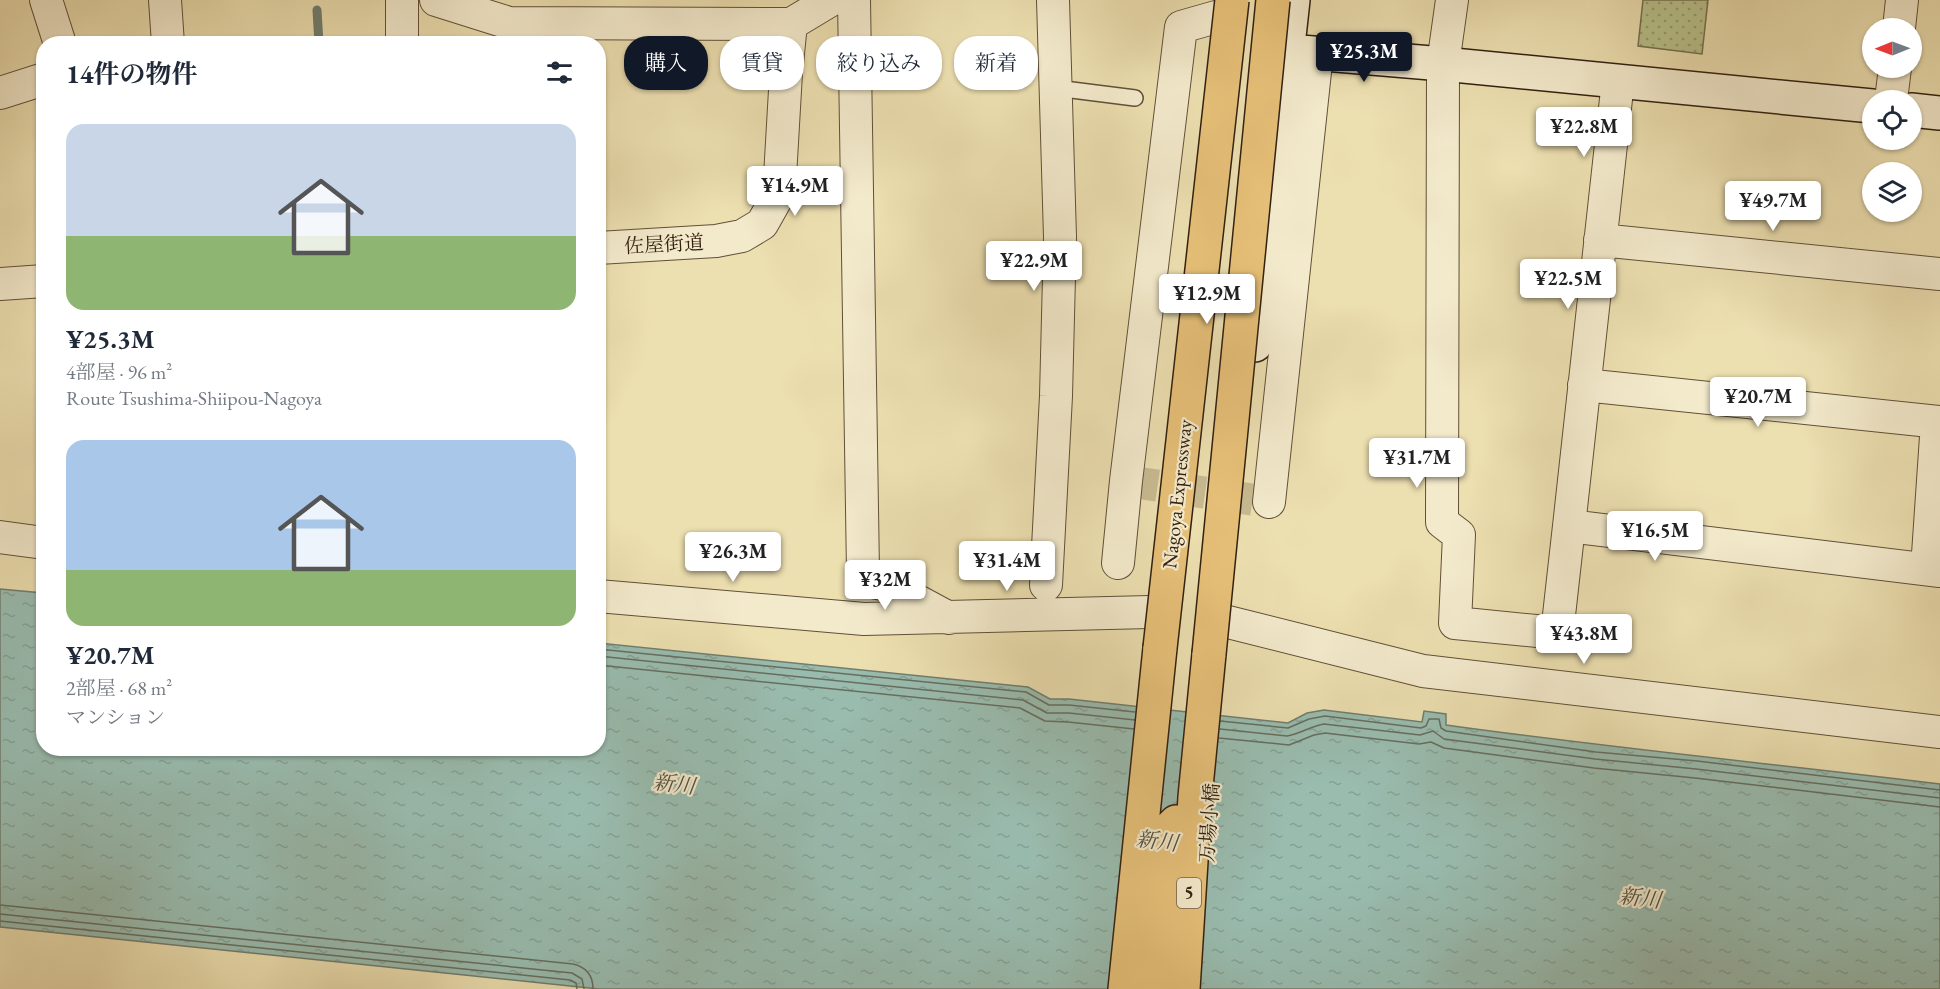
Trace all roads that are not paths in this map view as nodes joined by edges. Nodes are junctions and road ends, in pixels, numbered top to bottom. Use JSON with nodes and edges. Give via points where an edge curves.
{"nodes":[{"id":1,"x":46,"y":0,"type":"edge"},
{"id":2,"x":165,"y":0,"type":"edge"},
{"id":3,"x":402,"y":0,"type":"edge"},
{"id":4,"x":436,"y":0,"type":"edge"},
{"id":5,"x":831,"y":0,"type":"edge"},
{"id":6,"x":854,"y":0,"type":"edge"},
{"id":7,"x":1053,"y":0,"type":"edge"},
{"id":8,"x":1273,"y":0,"type":"edge"},
{"id":9,"x":1293,"y":0,"type":"edge"},
{"id":10,"x":1452,"y":0,"type":"edge"},
{"id":11,"x":1902,"y":0,"type":"edge"},
{"id":12,"x":1222,"y":6,"type":"edge"},
{"id":13,"x":1900,"y":18,"type":"edge"},
{"id":14,"x":791,"y":24,"type":"junction"},
{"id":15,"x":57,"y":36,"type":"edge"},
{"id":16,"x":167,"y":36,"type":"edge"},
{"id":17,"x":402,"y":36,"type":"edge"},
{"id":18,"x":1303,"y":52,"type":"junction"},
{"id":19,"x":1443,"y":64,"type":"junction"},
{"id":20,"x":1618,"y":81,"type":"junction"},
{"id":21,"x":36,"y":82,"type":"edge"},
{"id":22,"x":1056,"y":88,"type":"junction"},
{"id":23,"x":0,"y":93,"type":"edge"},
{"id":24,"x":1135,"y":98,"type":"dead end"},
{"id":25,"x":1862,"y":105,"type":"edge"},
{"id":26,"x":1922,"y":111,"type":"edge"},
{"id":27,"x":1940,"y":113,"type":"edge"},
{"id":28,"x":1600,"y":240,"type":"junction"},
{"id":29,"x":606,"y":248,"type":"edge"},
{"id":30,"x":1940,"y":273,"type":"edge"},
{"id":31,"x":36,"y":282,"type":"edge"},
{"id":32,"x":0,"y":284,"type":"edge"},
{"id":33,"x":1584,"y":385,"type":"junction"},
{"id":34,"x":1938,"y":422,"type":"edge"},
{"id":35,"x":1269,"y":502,"type":"dead end"},
{"id":36,"x":1569,"y":526,"type":"junction"},
{"id":37,"x":0,"y":537,"type":"edge"},
{"id":38,"x":36,"y":542,"type":"edge"},
{"id":39,"x":1118,"y":563,"type":"dead end"},
{"id":40,"x":1933,"y":570,"type":"edge"},
{"id":41,"x":1046,"y":585,"type":"dead end"},
{"id":42,"x":606,"y":597,"type":"edge"},
{"id":43,"x":1150,"y":612,"type":"junction"},
{"id":44,"x":949,"y":618,"type":"junction"},
{"id":45,"x":1224,"y":621,"type":"junction"},
{"id":46,"x":1940,"y":732,"type":"edge"},
{"id":47,"x":1195,"y":797,"type":"junction"},
{"id":48,"x":1110,"y":989,"type":"edge"},
{"id":49,"x":1125,"y":989,"type":"edge"},
{"id":50,"x":1156,"y":989,"type":"edge"},
{"id":51,"x":1183,"y":989,"type":"edge"},
{"id":52,"x":1197,"y":989,"type":"edge"}],
"edges":[{"from":1,"to":15,"type":"street"},
{"from":2,"to":16,"type":"street"},
{"from":3,"to":17,"type":"street"},
{"from":4,"to":14,"type":"street","via":[[509,23]]},
{"from":5,"to":14,"type":"street"},
{"from":6,"to":44,"type":"street","via":[[863,572],[867,581],[888,585]]},
{"from":7,"to":22,"type":"street"},
{"from":8,"to":47,"type":"highway","number":"5","bridge":true},
{"from":9,"to":18,"type":"main road","name":"万場小橋"},
{"from":10,"to":19,"type":"street"},
{"from":11,"to":13,"type":"street"},
{"from":12,"to":39,"type":"street","via":[[1181,27]]},
{"from":12,"to":43,"type":"main road"},
{"from":12,"to":49,"type":"highway","name":"Nagoya Expressway","bridge":true},
{"from":14,"to":29,"type":"street","name":"佐屋街道","via":[[779,194],[762,224],[742,236],[716,241]]},
{"from":18,"to":19,"type":"main road"},
{"from":18,"to":35,"type":"street"},
{"from":18,"to":45,"type":"main road","name":"万場小橋"},
{"from":19,"to":20,"type":"main road"},
{"from":19,"to":36,"type":"street","via":[[1442,522],[1459,535],[1455,623],[1557,633]]},
{"from":20,"to":25,"type":"main road"},
{"from":20,"to":28,"type":"street"},
{"from":21,"to":23,"type":"street"},
{"from":22,"to":24,"type":"lane"},
{"from":22,"to":41,"type":"street","via":[[1059,248]]},
{"from":26,"to":27,"type":"main road"},
{"from":28,"to":30,"type":"street"},
{"from":28,"to":33,"type":"street"},
{"from":31,"to":32,"type":"street"},
{"from":33,"to":34,"type":"street"},
{"from":33,"to":36,"type":"street"},
{"from":34,"to":40,"type":"street"},
{"from":36,"to":40,"type":"street"},
{"from":37,"to":38,"type":"street"},
{"from":42,"to":44,"type":"street","via":[[864,619]]},
{"from":43,"to":44,"type":"street"},
{"from":43,"to":48,"type":"main road"},
{"from":45,"to":46,"type":"street","via":[[1424,671]]},
{"from":45,"to":52,"type":"main road","name":"万場小橋"},
{"from":47,"to":50,"type":"highway","via":[[1171,827]]},
{"from":47,"to":51,"type":"highway","number":"5"}]}
